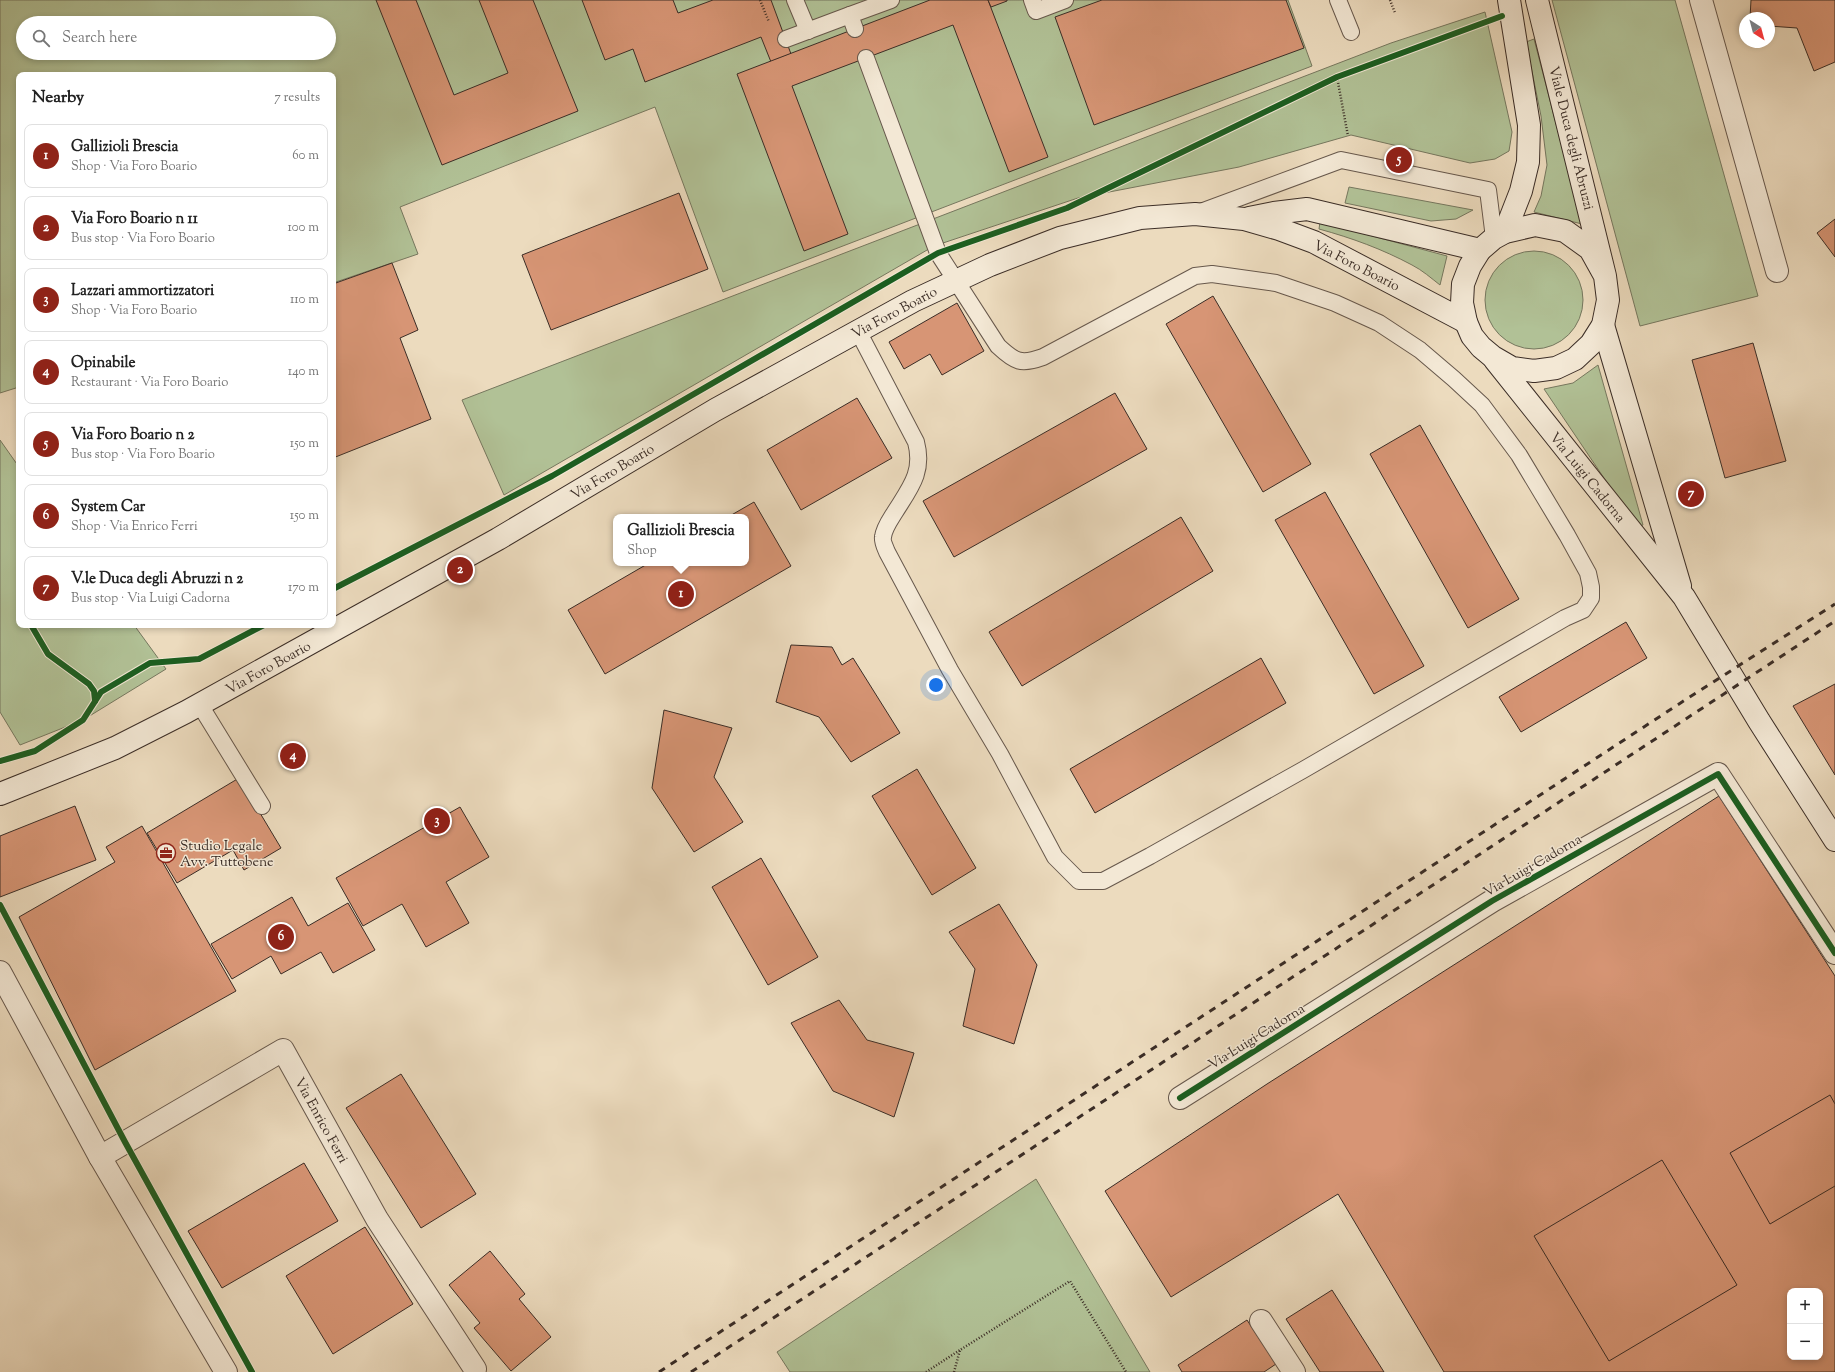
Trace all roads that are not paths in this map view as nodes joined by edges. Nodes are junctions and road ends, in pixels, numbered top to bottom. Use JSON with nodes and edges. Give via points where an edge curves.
{"nodes":[{"id":1,"x":795,"y":0,"type":"edge"},
{"id":2,"x":891,"y":0,"type":"edge"},
{"id":3,"x":1032,"y":0,"type":"edge"},
{"id":4,"x":1065,"y":0,"type":"edge"},
{"id":5,"x":1338,"y":0,"type":"edge"},
{"id":6,"x":1509,"y":0,"type":"edge"},
{"id":7,"x":1537,"y":0,"type":"edge"},
{"id":8,"x":1701,"y":0,"type":"edge"},
{"id":9,"x":808,"y":31,"type":"junction"},
{"id":10,"x":1351,"y":32,"type":"dead end"},
{"id":11,"x":786,"y":39,"type":"dead end"},
{"id":12,"x":866,"y":58,"type":"dead end"},
{"id":13,"x":1195,"y":214,"type":"junction"},
{"id":14,"x":1244,"y":219,"type":"junction"},
{"id":15,"x":1493,"y":240,"type":"junction"},
{"id":16,"x":1777,"y":271,"type":"dead end"},
{"id":17,"x":1605,"y":276,"type":"junction"},
{"id":18,"x":955,"y":281,"type":"junction"},
{"id":19,"x":1466,"y":322,"type":"junction"},
{"id":20,"x":1603,"y":325,"type":"junction"},
{"id":21,"x":858,"y":331,"type":"junction"},
{"id":22,"x":1493,"y":357,"type":"junction"},
{"id":23,"x":1684,"y":597,"type":"junction"},
{"id":24,"x":200,"y":705,"type":"junction"},
{"id":25,"x":0,"y":794,"type":"edge"},
{"id":26,"x":262,"y":806,"type":"dead end"},
{"id":27,"x":1835,"y":840,"type":"edge"},
{"id":28,"x":1835,"y":953,"type":"edge"},
{"id":29,"x":0,"y":972,"type":"edge"},
{"id":30,"x":1180,"y":1098,"type":"dead end"},
{"id":31,"x":100,"y":1157,"type":"junction"},
{"id":32,"x":1261,"y":1321,"type":"dead end"},
{"id":33,"x":475,"y":1369,"type":"dead end"},
{"id":34,"x":226,"y":1372,"type":"edge"},
{"id":35,"x":1294,"y":1372,"type":"edge"}],
"edges":[{"from":1,"to":9,"type":"lane"},
{"from":2,"to":9,"type":"lane","via":[[853,22]]},
{"from":3,"to":4,"type":"lane","via":[[1036,11]]},
{"from":5,"to":10,"type":"lane"},
{"from":6,"to":15,"type":"main road","name":"Viale Duca degli Abruzzi","via":[[1529,125],[1529,154],[1521,192]]},
{"from":7,"to":17,"type":"main road","name":"Viale Duca degli Abruzzi"},
{"from":8,"to":16,"type":"main road"},
{"from":9,"to":11,"type":"lane"},
{"from":12,"to":18,"type":"lane","via":[[938,253]]},
{"from":13,"to":14,"type":"main road","name":"Via Foro Boario"},
{"from":13,"to":15,"type":"lane","via":[[1341,160],[1488,190]]},
{"from":13,"to":18,"type":"main road","name":"Via Foro Boario","via":[[1140,218],[1060,238],[990,264]]},
{"from":14,"to":15,"type":"main road","name":"Via Foro Boario","via":[[1307,210]]},
{"from":14,"to":19,"type":"main road","name":"Via Foro Boario","via":[[1314,242]]},
{"from":15,"to":17,"type":"main road","name":"Viale Duca degli Abruzzi","via":[[1535,225],[1565,231],[1590,249]]},
{"from":15,"to":19,"type":"main road","name":"Viale Duca degli Abruzzi","via":[[1470,266],[1463,284],[1462,303]]},
{"from":17,"to":20,"type":"main road","name":"Viale Duca degli Abruzzi","via":[[1608,300]]},
{"from":18,"to":21,"type":"main road","name":"Via Foro Boario"},
{"from":18,"to":21,"type":"lane","via":[[998,346],[1018,361],[1031,361],[1043,357],[1196,276],[1212,274],[1276,283],[1335,303],[1378,323],[1420,350],[1482,405],[1519,455],[1567,535],[1588,573],[1591,598],[1583,610],[1150,856],[1103,881],[1079,881],[1055,857],[887,552],[882,538],[888,523],[911,487],[918,470],[919,455],[916,442]]},
{"from":19,"to":22,"type":"main road","name":"Viale Duca degli Abruzzi","via":[[1481,348]]},
{"from":20,"to":22,"type":"main road","name":"Viale Duca degli Abruzzi","via":[[1591,344],[1576,359],[1556,368],[1534,371],[1512,368]]},
{"from":20,"to":23,"type":"main road","name":"Via Luigi Cadorna"},
{"from":21,"to":24,"type":"main road","name":"Via Foro Boario","via":[[716,410],[498,539]]},
{"from":22,"to":23,"type":"main road","name":"Via Luigi Cadorna"},
{"from":23,"to":27,"type":"main road","name":"Via Luigi Cadorna"},
{"from":24,"to":25,"type":"main road","name":"Via Foro Boario","via":[[115,748]]},
{"from":24,"to":26,"type":"lane"},
{"from":28,"to":30,"type":"main road","name":"Via Luigi Cadorna","via":[[1718,774],[1492,901]]},
{"from":29,"to":31,"type":"main road"},
{"from":31,"to":33,"type":"main road","name":"Via Enrico Ferri","via":[[283,1050],[377,1219]]},
{"from":31,"to":34,"type":"main road"},
{"from":32,"to":35,"type":"main road"}]}
